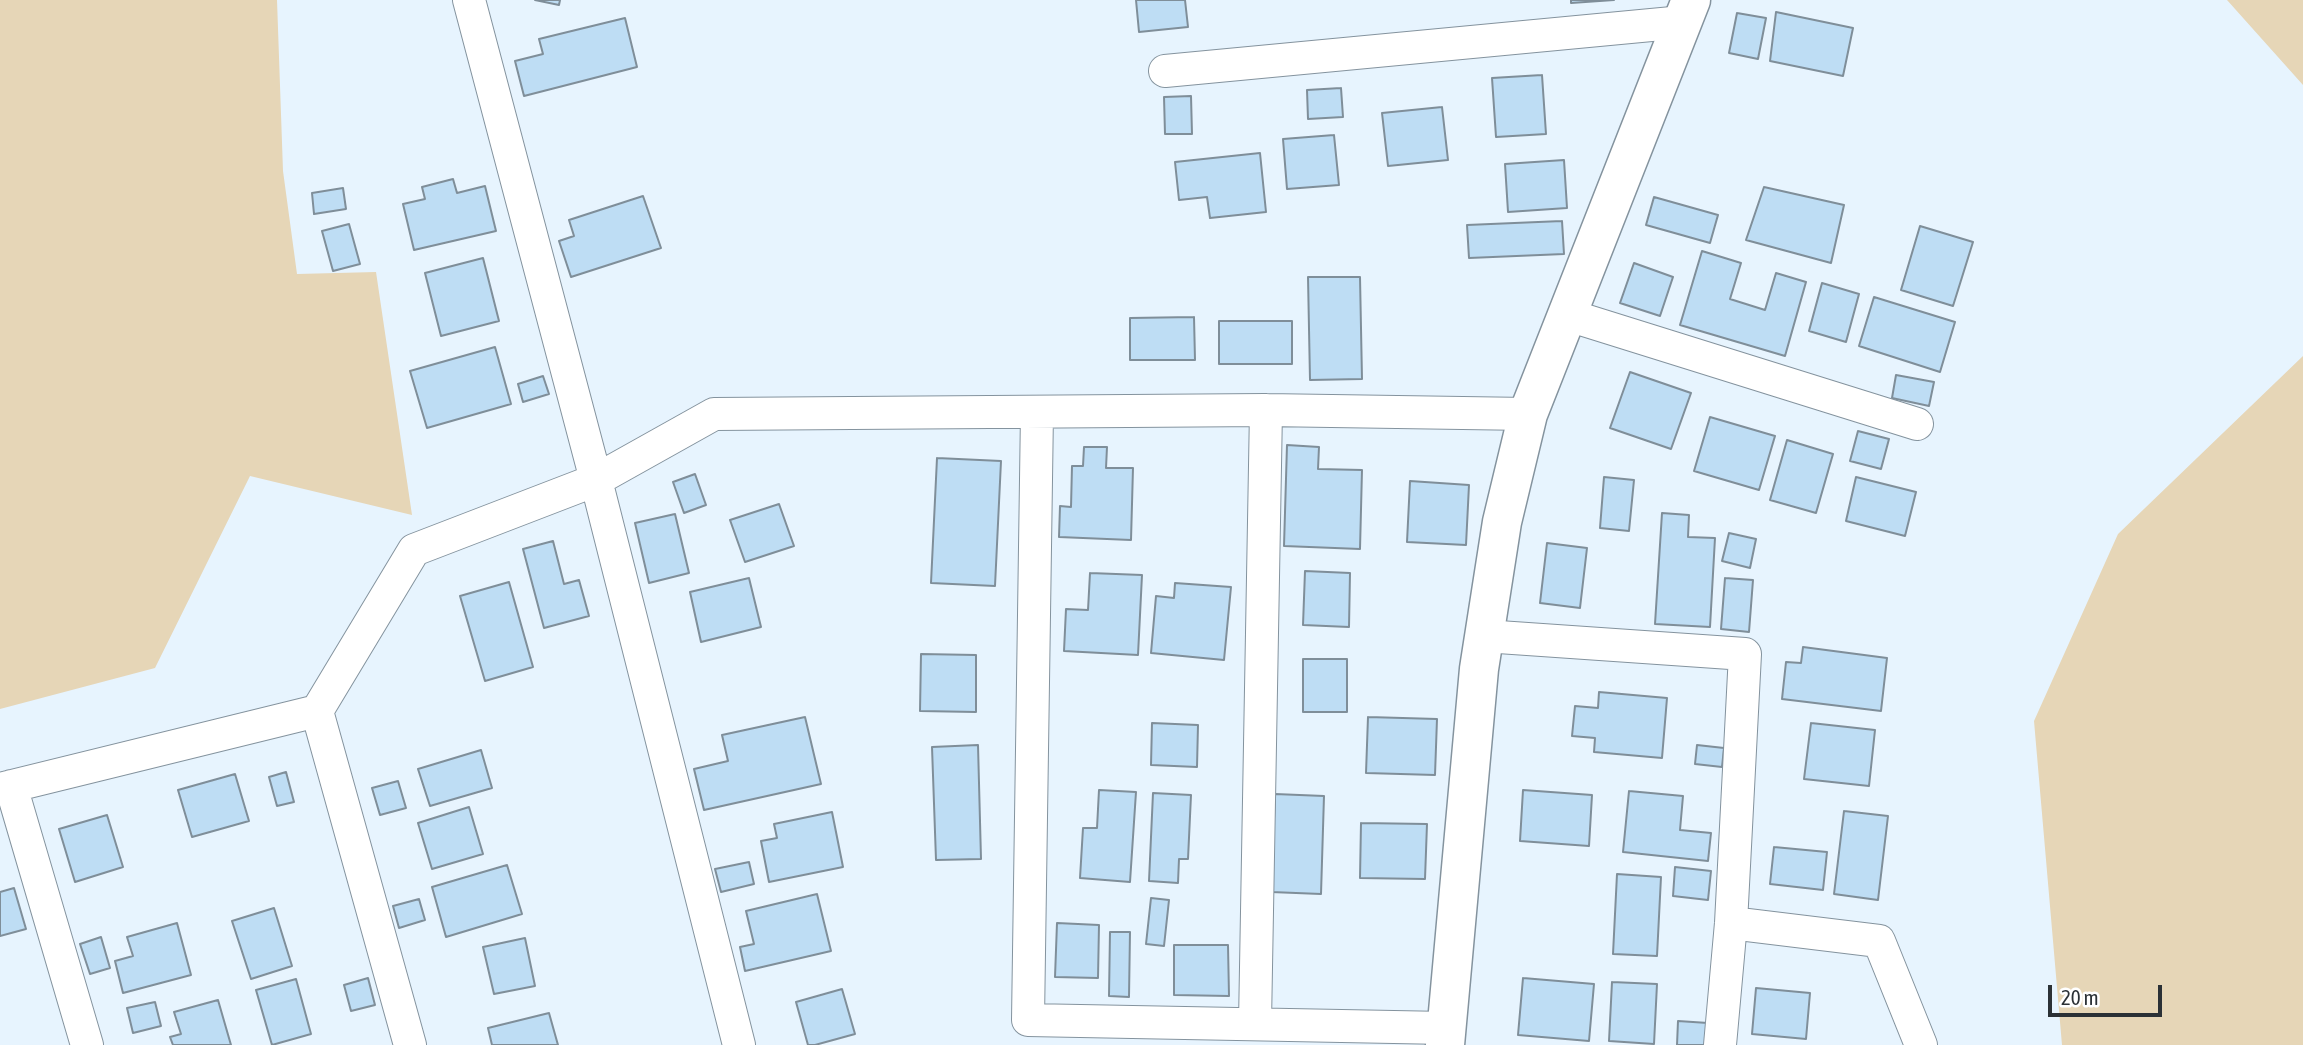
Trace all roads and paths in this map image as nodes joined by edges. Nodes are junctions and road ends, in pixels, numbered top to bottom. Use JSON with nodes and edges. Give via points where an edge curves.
{"nodes":[{"id":1,"x":469,"y":0,"type":"edge"},
{"id":2,"x":1687,"y":11,"type":"edge"},
{"id":3,"x":1165,"y":71,"type":"dead end"},
{"id":4,"x":1568,"y":315,"type":"junction"},
{"id":5,"x":1266,"y":410,"type":"junction"},
{"id":6,"x":1037,"y":412,"type":"junction"},
{"id":7,"x":1528,"y":414,"type":"junction"},
{"id":8,"x":1917,"y":424,"type":"dead end"},
{"id":9,"x":596,"y":480,"type":"junction"},
{"id":10,"x":1484,"y":636,"type":"junction"},
{"id":11,"x":317,"y":711,"type":"junction"},
{"id":12,"x":6,"y":788,"type":"edge"},
{"id":13,"x":1731,"y":923,"type":"junction"},
{"id":14,"x":1255,"y":1023,"type":"junction"},
{"id":15,"x":1169,"y":1034,"type":"edge"},
{"id":16,"x":1446,"y":1037,"type":"edge"},
{"id":17,"x":87,"y":1045,"type":"edge"},
{"id":18,"x":410,"y":1045,"type":"edge"},
{"id":19,"x":739,"y":1045,"type":"edge"},
{"id":20,"x":1720,"y":1045,"type":"edge"},
{"id":21,"x":1921,"y":1045,"type":"edge"}],
"edges":[{"from":1,"to":9,"type":"street"},
{"from":2,"to":3,"type":"street"},
{"from":2,"to":4,"type":"street"},
{"from":4,"to":7,"type":"street"},
{"from":4,"to":8,"type":"street"},
{"from":5,"to":6,"type":"street"},
{"from":5,"to":7,"type":"street"},
{"from":5,"to":14,"type":"street"},
{"from":6,"to":9,"type":"street","via":[[714,414]]},
{"from":6,"to":15,"type":"street","via":[[1028,1020]]},
{"from":7,"to":10,"type":"street","via":[[1502,522]]},
{"from":9,"to":11,"type":"street","via":[[414,550]]},
{"from":9,"to":19,"type":"street"},
{"from":10,"to":13,"type":"street","via":[[1745,654]]},
{"from":10,"to":16,"type":"street"},
{"from":11,"to":12,"type":"street"},
{"from":11,"to":18,"type":"street"},
{"from":12,"to":17,"type":"street"},
{"from":13,"to":20,"type":"street"},
{"from":13,"to":21,"type":"street","via":[[1879,941]]},
{"from":14,"to":15,"type":"street"},
{"from":14,"to":16,"type":"street"}]}
